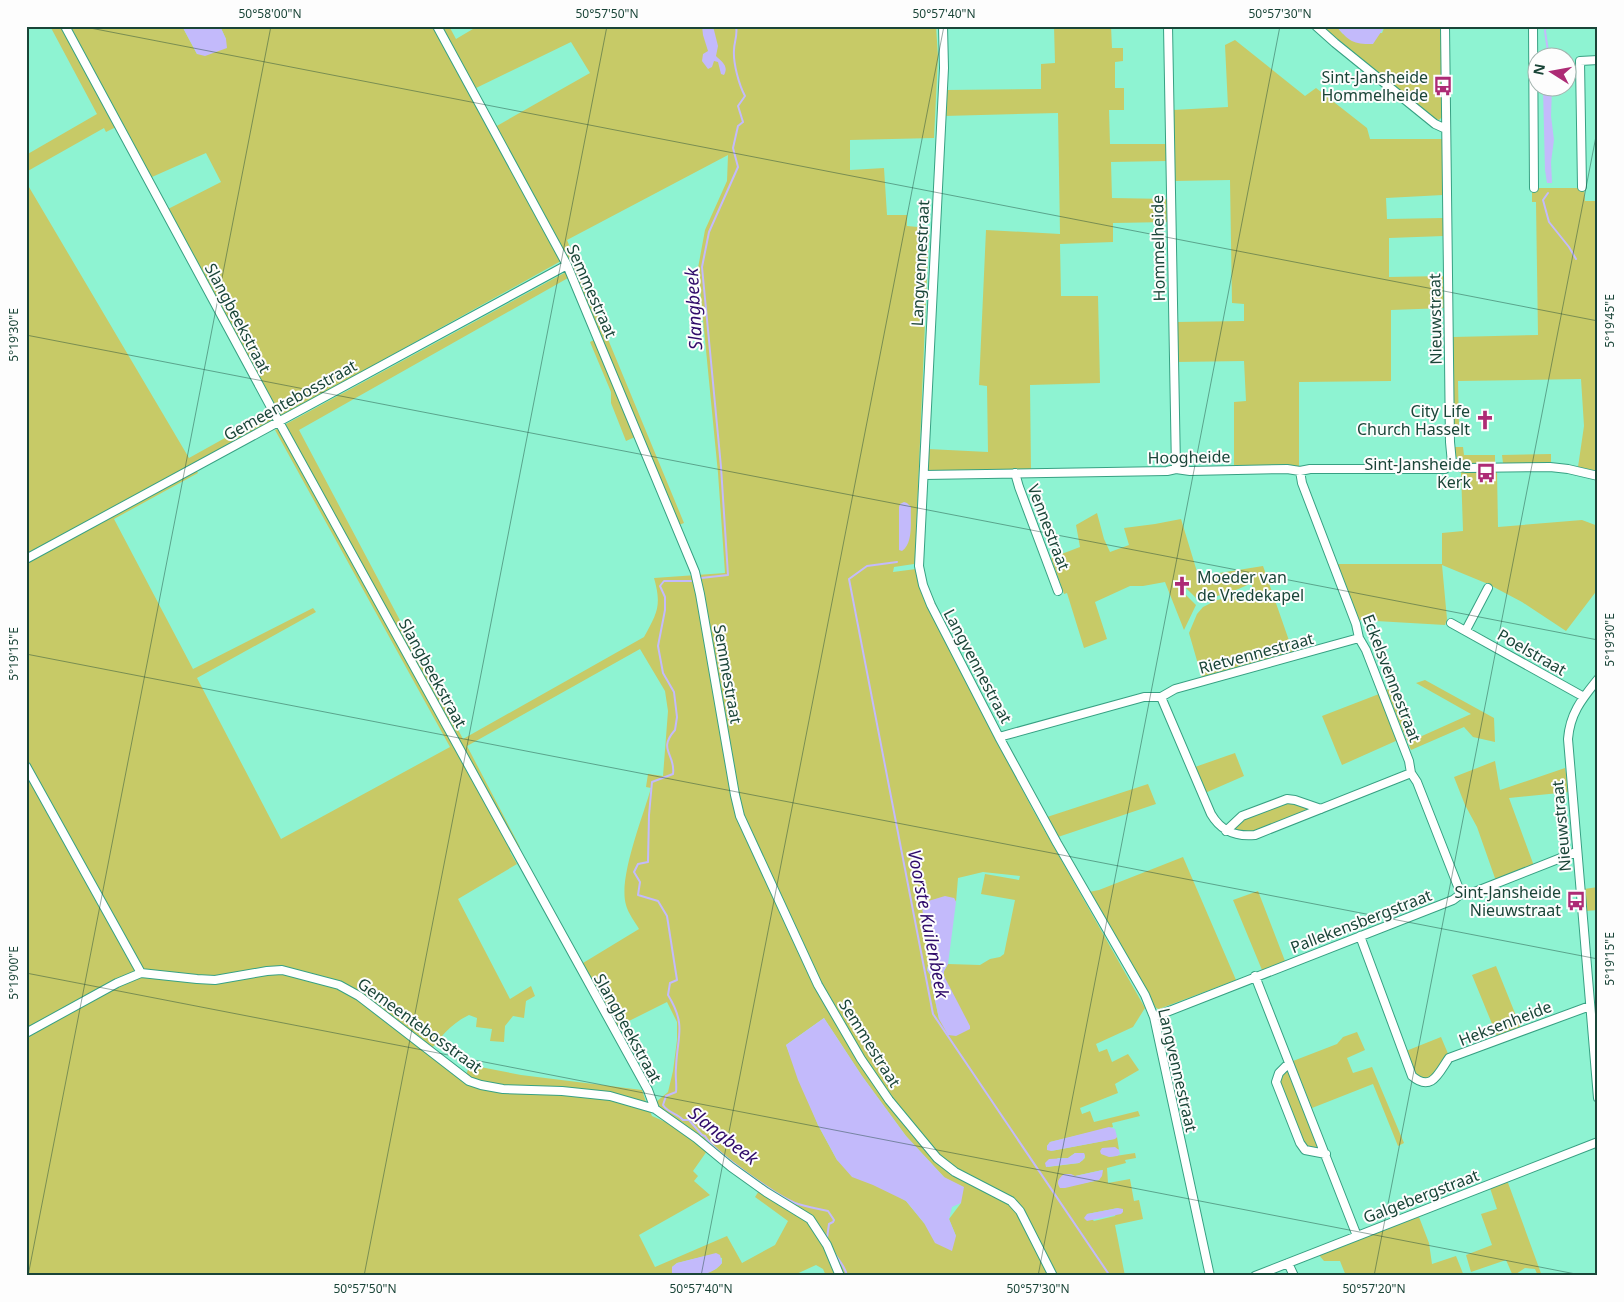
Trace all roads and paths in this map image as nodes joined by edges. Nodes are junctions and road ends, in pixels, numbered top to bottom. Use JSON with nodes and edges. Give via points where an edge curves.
{"nodes":[{"id":1,"x":65,"y":26,"type":"edge"},
{"id":2,"x":437,"y":26,"type":"edge"},
{"id":3,"x":943,"y":26,"type":"edge"},
{"id":4,"x":1168,"y":26,"type":"edge"},
{"id":5,"x":1316,"y":26,"type":"edge"},
{"id":6,"x":1445,"y":26,"type":"edge"},
{"id":7,"x":1533,"y":26,"type":"edge"},
{"id":8,"x":1598,"y":60,"type":"edge"},
{"id":9,"x":1446,"y":129,"type":"junction"},
{"id":10,"x":1582,"y":187,"type":"dead end"},
{"id":11,"x":1534,"y":188,"type":"dead end"},
{"id":12,"x":567,"y":265,"type":"junction"},
{"id":13,"x":279,"y":422,"type":"junction"},
{"id":14,"x":1452,"y":463,"type":"junction"},
{"id":15,"x":1176,"y":469,"type":"junction"},
{"id":16,"x":1300,"y":472,"type":"junction"},
{"id":17,"x":1016,"y":473,"type":"junction"},
{"id":18,"x":924,"y":475,"type":"junction"},
{"id":19,"x":1598,"y":476,"type":"edge"},
{"id":20,"x":26,"y":559,"type":"edge"},
{"id":21,"x":1488,"y":588,"type":"dead end"},
{"id":22,"x":1058,"y":591,"type":"dead end"},
{"id":23,"x":1452,"y":622,"type":"dead end"},
{"id":24,"x":1466,"y":630,"type":"junction"},
{"id":25,"x":1359,"y":638,"type":"junction"},
{"id":26,"x":1598,"y":679,"type":"edge"},
{"id":27,"x":1161,"y":697,"type":"junction"},
{"id":28,"x":1584,"y":698,"type":"junction"},
{"id":29,"x":999,"y":737,"type":"junction"},
{"id":30,"x":26,"y":766,"type":"edge"},
{"id":31,"x":1411,"y":773,"type":"junction"},
{"id":32,"x":1321,"y":809,"type":"junction"},
{"id":33,"x":1226,"y":831,"type":"junction"},
{"id":34,"x":1576,"y":852,"type":"junction"},
{"id":35,"x":1461,"y":894,"type":"junction"},
{"id":36,"x":1360,"y":936,"type":"junction"},
{"id":37,"x":141,"y":973,"type":"junction"},
{"id":38,"x":1255,"y":976,"type":"junction"},
{"id":39,"x":1590,"y":1006,"type":"junction"},
{"id":40,"x":1154,"y":1017,"type":"junction"},
{"id":41,"x":26,"y":1033,"type":"edge"},
{"id":42,"x":1596,"y":1054,"type":"edge"},
{"id":43,"x":1289,"y":1063,"type":"junction"},
{"id":44,"x":1598,"y":1098,"type":"edge"},
{"id":45,"x":655,"y":1109,"type":"junction"},
{"id":46,"x":1598,"y":1142,"type":"edge"},
{"id":47,"x":1326,"y":1154,"type":"junction"},
{"id":48,"x":1357,"y":1236,"type":"junction"},
{"id":49,"x":1288,"y":1262,"type":"junction"},
{"id":50,"x":840,"y":1276,"type":"edge"},
{"id":51,"x":1053,"y":1276,"type":"edge"},
{"id":52,"x":1210,"y":1276,"type":"edge"},
{"id":53,"x":1255,"y":1276,"type":"edge"},
{"id":54,"x":1294,"y":1276,"type":"edge"}],
"edges":[{"from":1,"to":13,"type":"street","name":"Slangbeekstraat"},
{"from":2,"to":12,"type":"street","name":"Semmestraat"},
{"from":3,"to":18,"type":"street","name":"Langvennestraat","via":[[944,68]]},
{"from":4,"to":15,"type":"street","name":"Hommelheide"},
{"from":5,"to":9,"type":"street","via":[[1435,124]]},
{"from":6,"to":9,"type":"street","name":"Nieuwstraat"},
{"from":7,"to":11,"type":"street"},
{"from":8,"to":10,"type":"street","via":[[1580,61]]},
{"from":9,"to":14,"type":"street","name":"Nieuwstraat"},
{"from":12,"to":13,"type":"street","name":"Gemeentebosstraat"},
{"from":12,"to":51,"type":"street","name":"Semmestraat","via":[[695,572],[740,816],[818,986],[889,1100],[937,1158],[955,1172],[1011,1201],[1020,1211]]},
{"from":13,"to":20,"type":"street","name":"Gemeentebosstraat"},
{"from":13,"to":45,"type":"street","name":"Slangbeekstraat","via":[[648,1090]]},
{"from":14,"to":16,"type":"street","name":"Hoogheide","via":[[1444,468]]},
{"from":14,"to":19,"type":"street","via":[[1467,468],[1550,467]]},
{"from":15,"to":16,"type":"street","name":"Hoogheide"},
{"from":15,"to":17,"type":"street","name":"Hoogheide"},
{"from":16,"to":25,"type":"street","name":"Eckelsvennestraat"},
{"from":17,"to":18,"type":"street","name":"Hoogheide"},
{"from":17,"to":22,"type":"street","name":"Vennestraat","via":[[1018,487]]},
{"from":18,"to":29,"type":"street","name":"Langvennestraat","via":[[919,566],[923,585]]},
{"from":21,"to":24,"type":"street"},
{"from":23,"to":24,"type":"street","name":"Poelstraat"},
{"from":24,"to":28,"type":"street","name":"Poelstraat"},
{"from":25,"to":27,"type":"street","name":"Rietvennestraat","via":[[1175,690]]},
{"from":25,"to":31,"type":"street","name":"Eckelsvennestraat"},
{"from":26,"to":28,"type":"street","name":"Nieuwstraat"},
{"from":27,"to":29,"type":"street","name":"Rietvennestraat","via":[[1144,697]]},
{"from":27,"to":33,"type":"street","via":[[1211,814]]},
{"from":28,"to":34,"type":"street","name":"Nieuwstraat","via":[[1574,712],[1568,739]]},
{"from":29,"to":40,"type":"street","name":"Langvennestraat","via":[[1145,995]]},
{"from":30,"to":37,"type":"street"},
{"from":31,"to":32,"type":"street"},
{"from":31,"to":35,"type":"street","name":"Eckelsvennestraat"},
{"from":32,"to":33,"type":"street","via":[[1255,835],[1235,835]]},
{"from":32,"to":33,"type":"street","via":[[1286,799],[1242,816]]},
{"from":34,"to":35,"type":"street","name":"Pallekensbergstraat","via":[[1472,893]]},
{"from":34,"to":39,"type":"street","name":"Nieuwstraat"},
{"from":35,"to":36,"type":"street","name":"Pallekensbergstraat"},
{"from":36,"to":38,"type":"street","name":"Pallekensbergstraat"},
{"from":36,"to":39,"type":"street","name":"Heksenheide","via":[[1412,1076],[1419,1082],[1428,1082],[1438,1076],[1449,1058]]},
{"from":37,"to":41,"type":"street","name":"Gemeentebosstraat"},
{"from":37,"to":45,"type":"street","name":"Gemeentebosstraat","via":[[215,980],[282,970],[310,977],[339,985],[360,996],[469,1081],[504,1089],[610,1096]]},
{"from":38,"to":40,"type":"street","name":"Pallekensbergstraat"},
{"from":38,"to":43,"type":"street"},
{"from":39,"to":42,"type":"street","name":"Nieuwstraat"},
{"from":40,"to":52,"type":"street","name":"Langvennestraat"},
{"from":42,"to":44,"type":"street","name":"Nieuwstraat"},
{"from":43,"to":47,"type":"street"},
{"from":43,"to":47,"type":"street","via":[[1279,1073],[1276,1082],[1300,1143],[1305,1150]]},
{"from":45,"to":50,"type":"street","name":"Slangbeekstraat","via":[[766,1192],[810,1219],[827,1245]]},
{"from":46,"to":48,"type":"street","name":"Galgebergstraat"},
{"from":47,"to":48,"type":"street"},
{"from":48,"to":49,"type":"street","name":"Galgebergstraat"},
{"from":49,"to":53,"type":"street","name":"Galgebergstraat"},
{"from":49,"to":54,"type":"street"}]}
